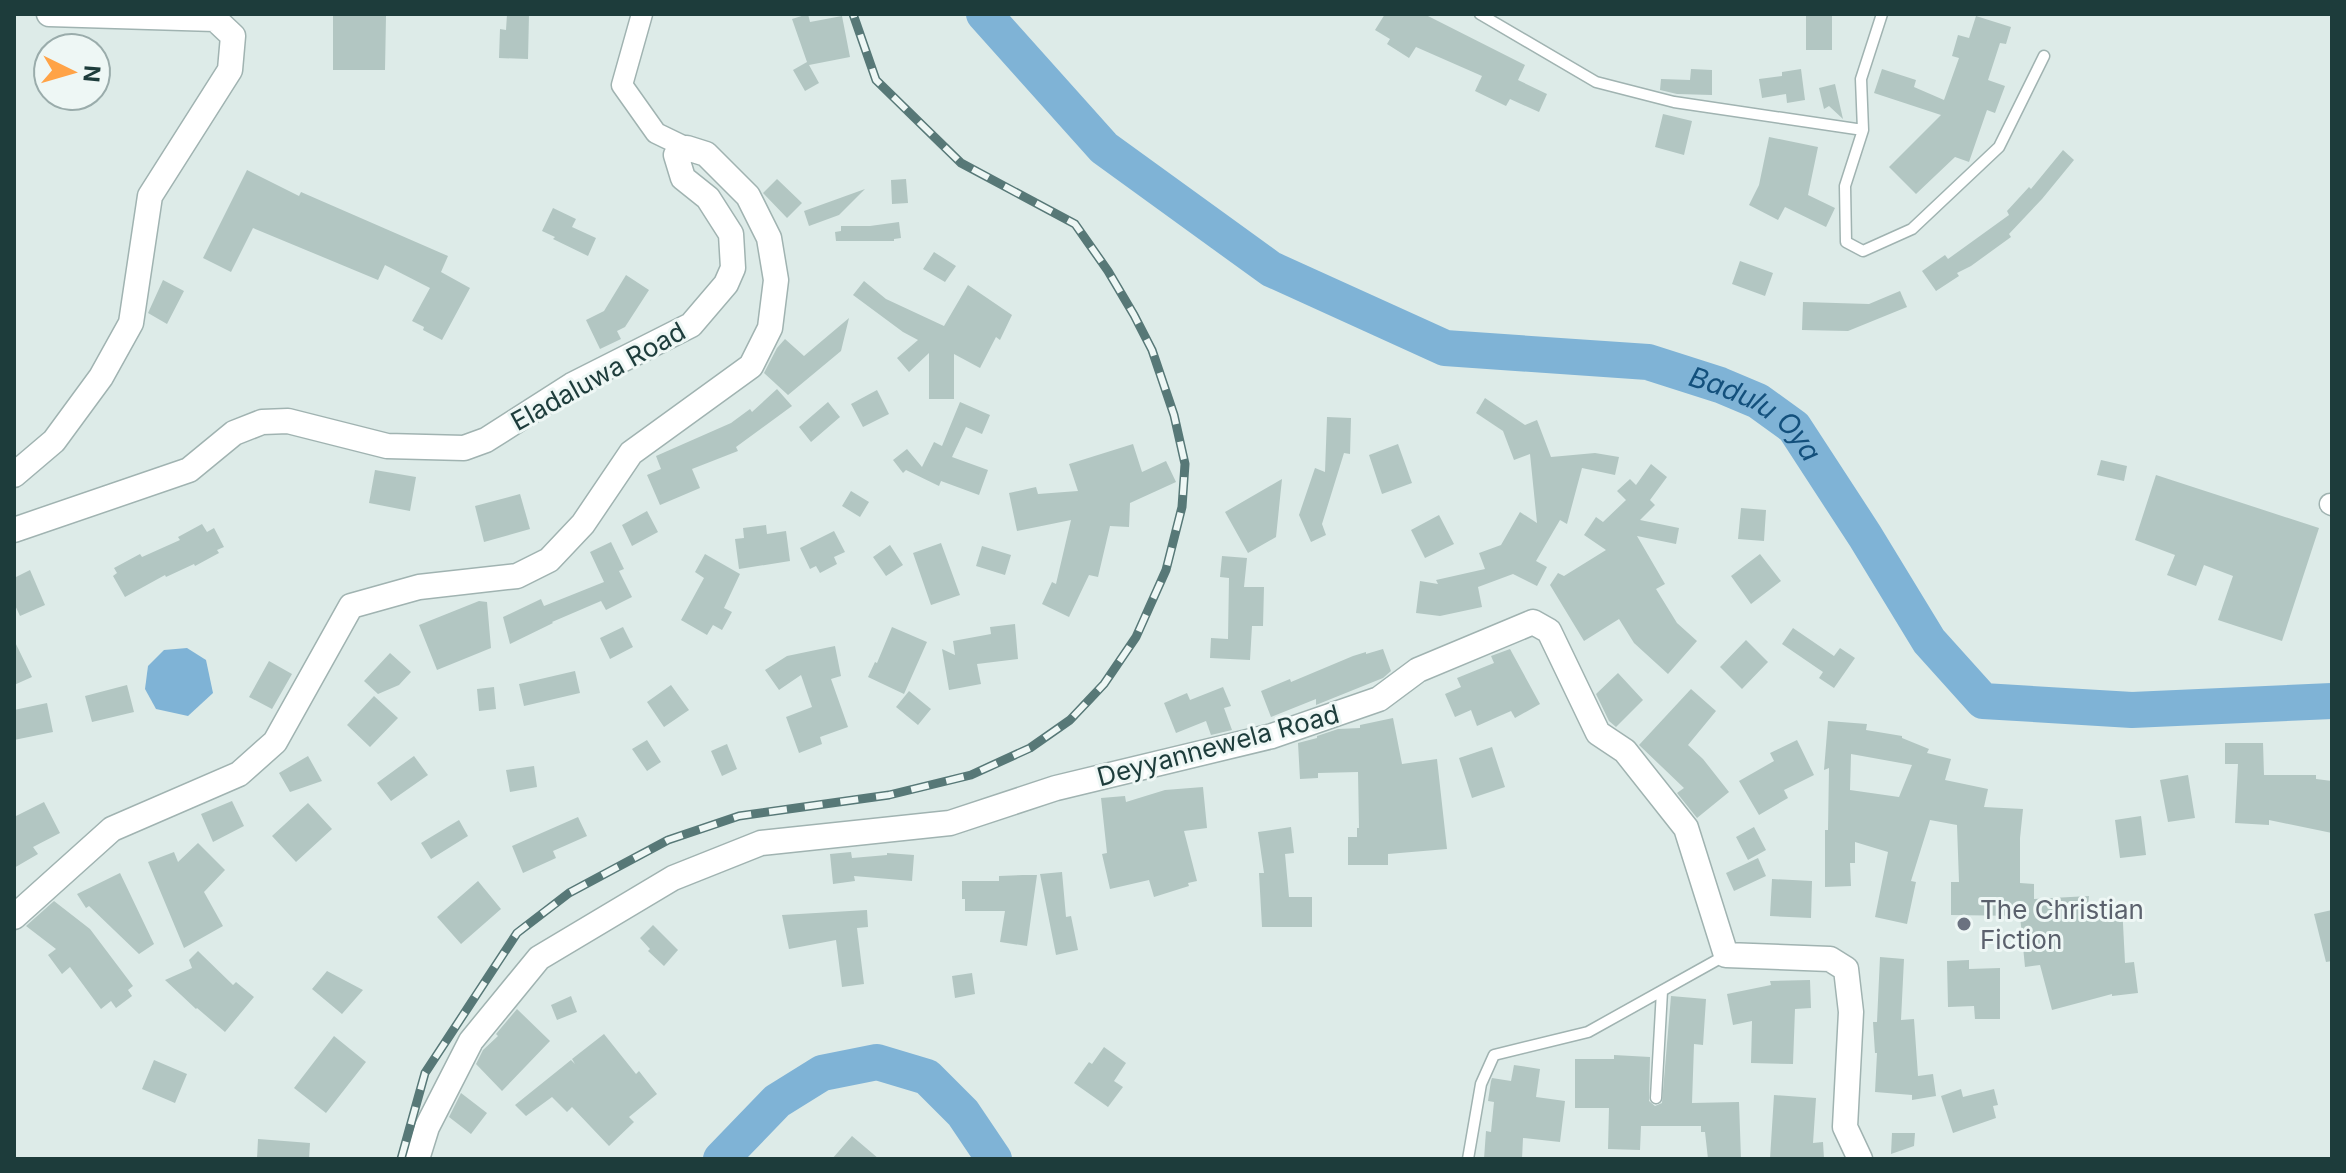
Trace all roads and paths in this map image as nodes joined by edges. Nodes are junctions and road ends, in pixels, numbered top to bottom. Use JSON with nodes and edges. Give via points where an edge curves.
{"nodes":[{"id":1,"x":49,"y":14,"type":"edge"},
{"id":2,"x":642,"y":14,"type":"edge"},
{"id":3,"x":1480,"y":14,"type":"edge"},
{"id":4,"x":1882,"y":14,"type":"edge"},
{"id":5,"x":2044,"y":56,"type":"dead end"},
{"id":6,"x":1863,"y":130,"type":"junction"},
{"id":7,"x":687,"y":148,"type":"junction"},
{"id":8,"x":14,"y":475,"type":"edge"},
{"id":9,"x":14,"y":530,"type":"edge"},
{"id":10,"x":14,"y":917,"type":"edge"},
{"id":11,"x":1726,"y":955,"type":"junction"},
{"id":12,"x":1662,"y":991,"type":"junction"},
{"id":13,"x":1656,"y":1098,"type":"dead end"},
{"id":14,"x":417,"y":1159,"type":"edge"},
{"id":15,"x":1468,"y":1159,"type":"edge"},
{"id":16,"x":1860,"y":1159,"type":"edge"}],
"edges":[{"from":1,"to":8,"type":"street","via":[[215,19],[233,36],[230,70],[150,196],[131,323],[101,377],[54,441]]},
{"from":2,"to":7,"type":"street","via":[[622,85],[656,133]]},
{"from":3,"to":6,"type":"lane","via":[[1596,82],[1674,102]]},
{"from":4,"to":6,"type":"lane","via":[[1861,79]]},
{"from":5,"to":6,"type":"lane","via":[[1999,147],[1912,229],[1863,251],[1846,242],[1845,186]]},
{"from":7,"to":9,"type":"street","name":"Eladaluwa Road","via":[[676,155],[683,178],[708,198],[731,234],[733,268],[691,325],[464,448],[387,446],[288,421],[262,422],[234,433],[189,470]]},
{"from":7,"to":10,"type":"street","via":[[706,154],[748,196],[769,238],[776,280],[770,328],[751,366],[631,453],[583,524],[549,560],[517,576],[419,587],[351,606],[275,742],[239,774],[112,829]]},
{"from":11,"to":12,"type":"lane"},
{"from":11,"to":14,"type":"street","name":"Deyyannewela Road","via":[[1686,828],[1625,751],[1598,733],[1549,631],[1533,622],[1418,670],[1379,699],[1272,736],[1056,788],[950,823],[761,843],[673,878],[539,958],[471,1041],[427,1127]]},
{"from":11,"to":16,"type":"street","via":[[1830,959],[1846,969],[1851,1012],[1845,1127]]},
{"from":12,"to":13,"type":"lane"},
{"from":12,"to":15,"type":"lane","via":[[1588,1032],[1494,1055],[1481,1084]]}]}
